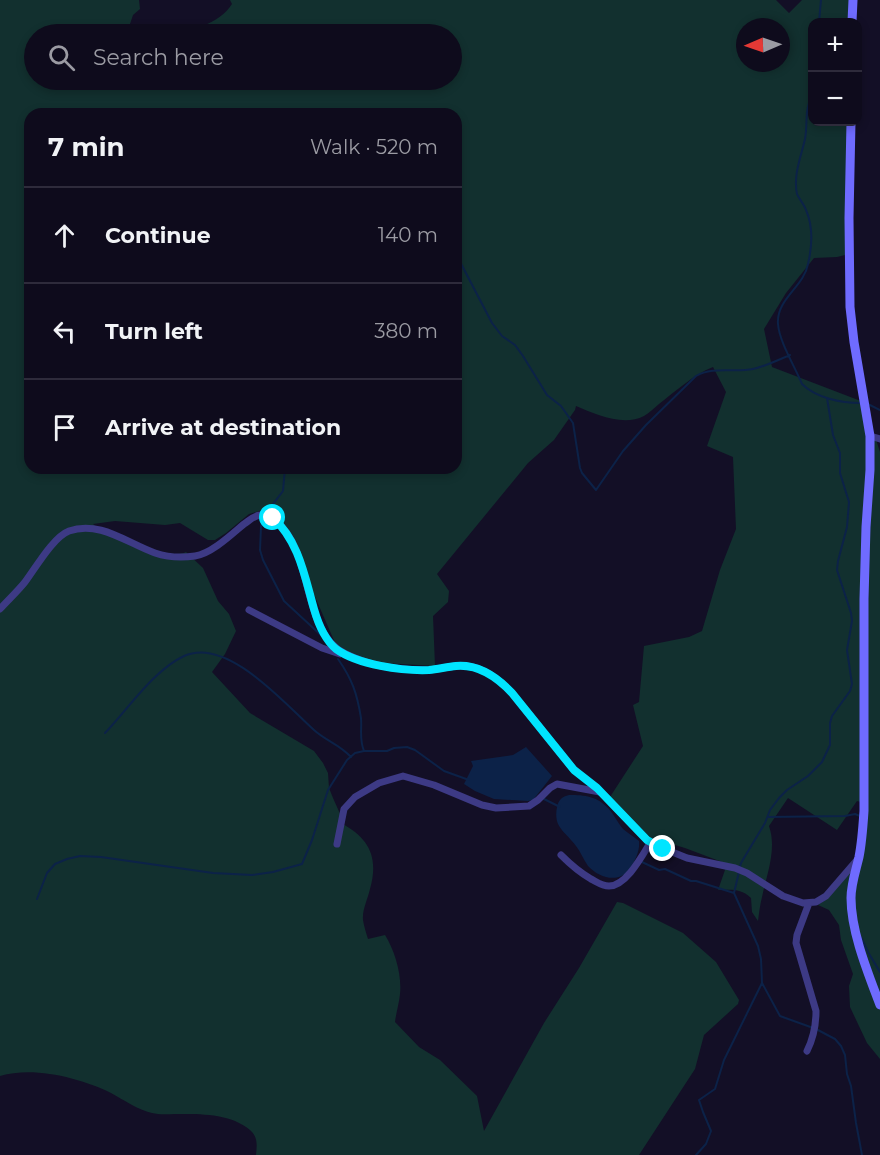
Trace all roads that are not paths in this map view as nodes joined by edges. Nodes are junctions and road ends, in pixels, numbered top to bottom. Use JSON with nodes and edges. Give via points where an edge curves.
{"nodes":[{"id":1,"x":853,"y":0,"type":"edge"},
{"id":2,"x":852,"y":18,"type":"edge"},
{"id":3,"x":851,"y":126,"type":"edge"},
{"id":4,"x":870,"y":436,"type":"junction"},
{"id":5,"x":880,"y":439,"type":"edge"},
{"id":6,"x":0,"y":609,"type":"edge"},
{"id":7,"x":249,"y":610,"type":"dead end"},
{"id":8,"x":351,"y":657,"type":"junction"},
{"id":9,"x":602,"y":793,"type":"junction"},
{"id":10,"x":650,"y":843,"type":"junction"},
{"id":11,"x":337,"y":844,"type":"dead end"},
{"id":12,"x":561,"y":855,"type":"dead end"},
{"id":13,"x":859,"y":858,"type":"junction"},
{"id":14,"x":809,"y":903,"type":"junction"},
{"id":15,"x":880,"y":1005,"type":"edge"},
{"id":16,"x":807,"y":1051,"type":"dead end"}],
"edges":[{"from":1,"to":2,"type":"main road"},
{"from":3,"to":4,"type":"main road","via":[[850,307]]},
{"from":4,"to":5,"type":"street"},
{"from":4,"to":13,"type":"main road","via":[[864,599],[864,811]]},
{"from":6,"to":8,"type":"street","via":[[59,536],[69,531],[101,530],[156,554],[195,556],[209,551],[262,514],[273,518],[290,537],[322,632],[335,648]]},
{"from":7,"to":8,"type":"street","via":[[326,650]]},
{"from":8,"to":9,"type":"street","via":[[397,669],[467,666],[487,673],[512,693],[574,770]]},
{"from":9,"to":10,"type":"street"},
{"from":9,"to":11,"type":"street","via":[[557,784],[529,806],[496,808],[404,776],[379,783],[355,797],[344,809]]},
{"from":10,"to":12,"type":"street","via":[[627,877],[612,886],[578,871]]},
{"from":10,"to":14,"type":"street","via":[[698,861],[735,868],[783,896]]},
{"from":13,"to":14,"type":"street","via":[[826,896]]},
{"from":13,"to":15,"type":"main road","via":[[852,892],[853,917]]},
{"from":14,"to":16,"type":"street","via":[[796,943],[816,1011]]}]}
